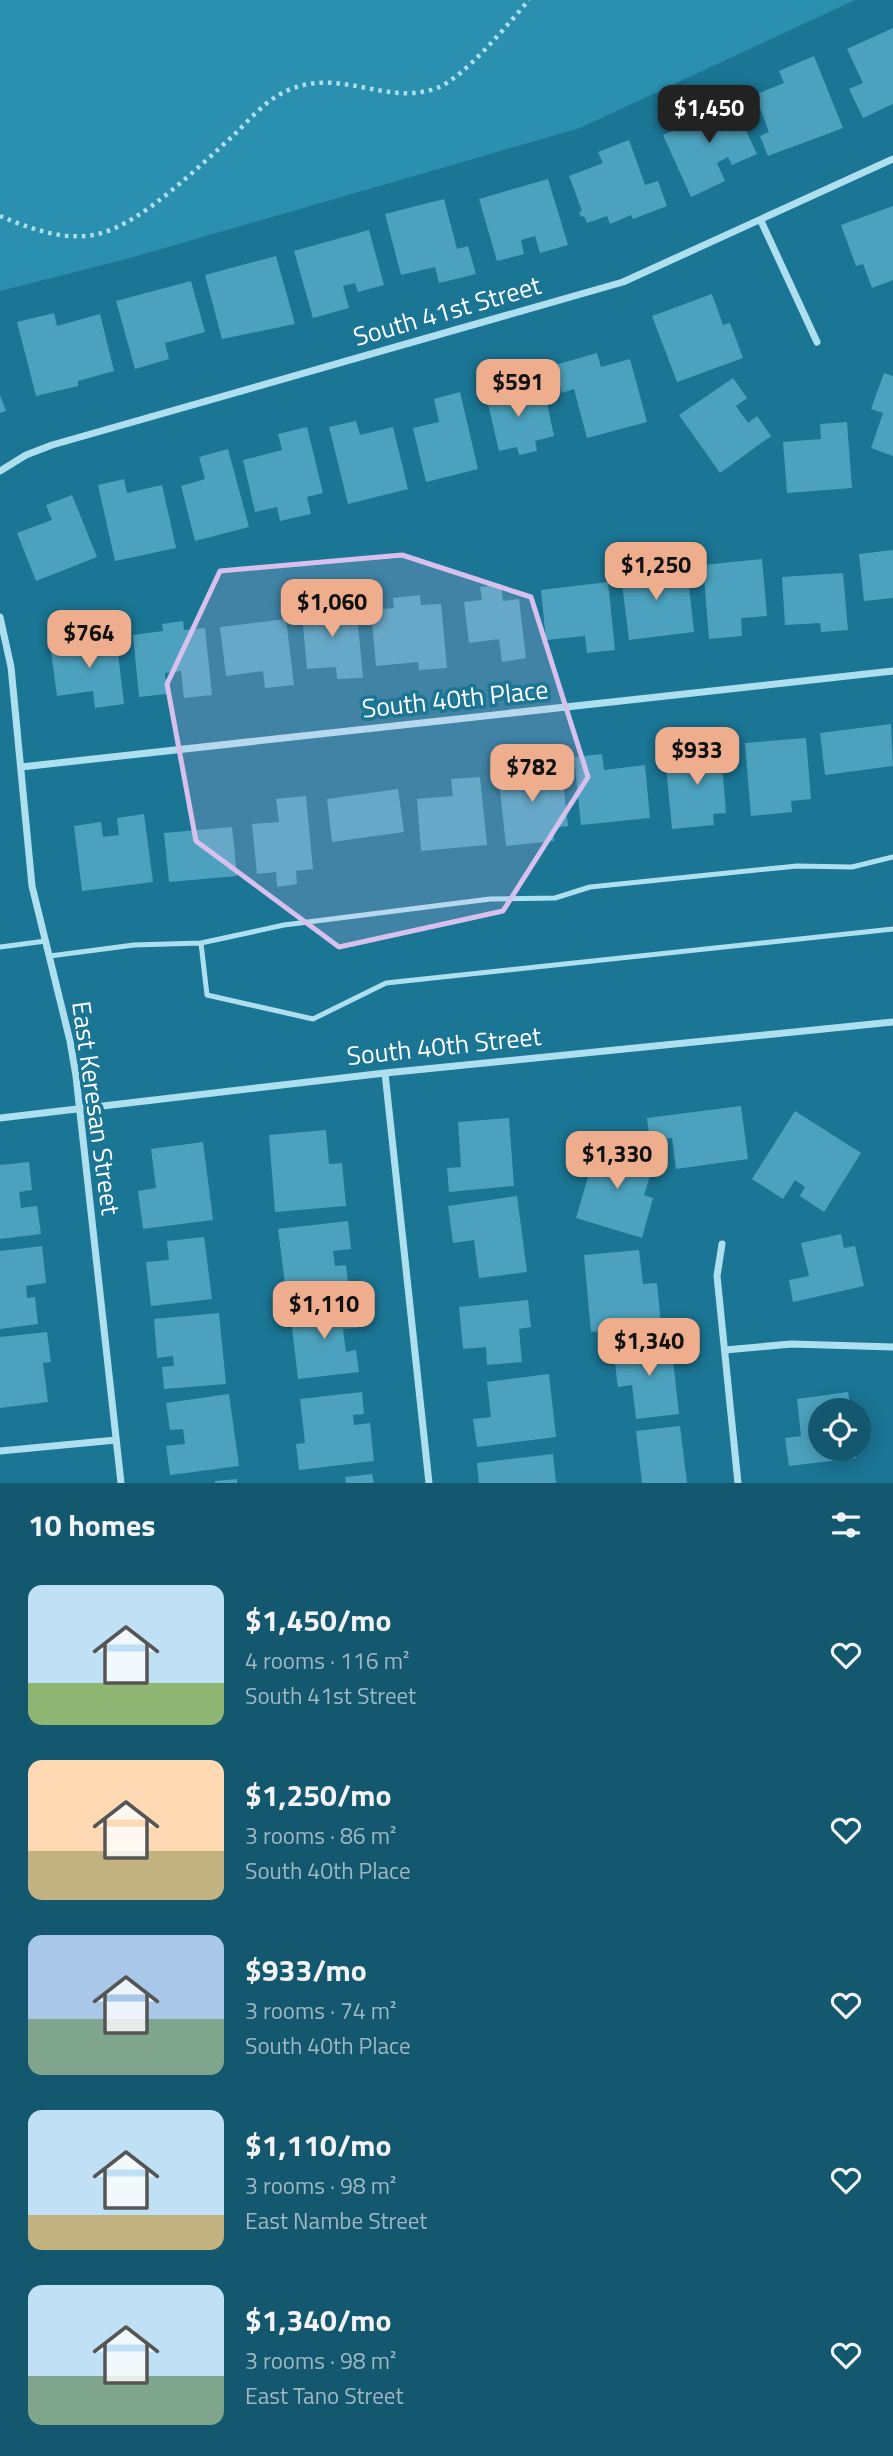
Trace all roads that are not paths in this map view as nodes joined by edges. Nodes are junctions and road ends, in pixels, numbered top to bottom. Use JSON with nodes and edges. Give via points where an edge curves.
{"nodes":[{"id":1,"x":893,"y":159,"type":"edge"},
{"id":2,"x":761,"y":221,"type":"junction"},
{"id":3,"x":817,"y":342,"type":"dead end"},
{"id":4,"x":0,"y":471,"type":"edge"},
{"id":5,"x":0,"y":617,"type":"edge"},
{"id":6,"x":893,"y":671,"type":"edge"},
{"id":7,"x":21,"y":767,"type":"junction"},
{"id":8,"x":893,"y":857,"type":"edge"},
{"id":9,"x":893,"y":929,"type":"edge"},
{"id":10,"x":46,"y":941,"type":"junction"},
{"id":11,"x":201,"y":943,"type":"junction"},
{"id":12,"x":0,"y":947,"type":"edge"},
{"id":13,"x":50,"y":956,"type":"junction"},
{"id":14,"x":893,"y":1022,"type":"edge"},
{"id":15,"x":385,"y":1073,"type":"junction"},
{"id":16,"x":80,"y":1110,"type":"junction"},
{"id":17,"x":0,"y":1118,"type":"edge"},
{"id":18,"x":722,"y":1244,"type":"dead end"},
{"id":19,"x":893,"y":1347,"type":"edge"},
{"id":20,"x":725,"y":1350,"type":"junction"},
{"id":21,"x":116,"y":1440,"type":"junction"},
{"id":22,"x":0,"y":1451,"type":"edge"},
{"id":23,"x":121,"y":1483,"type":"edge"},
{"id":24,"x":429,"y":1483,"type":"edge"},
{"id":25,"x":738,"y":1483,"type":"edge"}],
"edges":[{"from":1,"to":2,"type":"street","name":"South 41st Street"},
{"from":2,"to":3,"type":"street"},
{"from":2,"to":4,"type":"street","name":"South 41st Street","via":[[623,282],[52,445]]},
{"from":5,"to":7,"type":"street","name":"East Keresan Street","via":[[11,667]]},
{"from":6,"to":7,"type":"street","name":"South 40th Place"},
{"from":7,"to":10,"type":"street","name":"East Keresan Street","via":[[32,886]]},
{"from":8,"to":11,"type":"lane","via":[[852,867],[797,866],[590,887],[555,898],[490,899],[298,923]]},
{"from":9,"to":11,"type":"lane","via":[[386,984],[313,1019],[207,995]]},
{"from":10,"to":12,"type":"lane"},
{"from":10,"to":13,"type":"street","name":"East Keresan Street"},
{"from":11,"to":13,"type":"lane","via":[[134,945]]},
{"from":13,"to":16,"type":"street","name":"East Keresan Street","via":[[71,1041]]},
{"from":14,"to":15,"type":"street","name":"South 40th Street"},
{"from":15,"to":16,"type":"street","name":"South 40th Street"},
{"from":15,"to":24,"type":"street"},
{"from":16,"to":17,"type":"street","name":"South 40th Street"},
{"from":16,"to":21,"type":"street","name":"East Keresan Street"},
{"from":18,"to":20,"type":"street","via":[[717,1276]]},
{"from":19,"to":20,"type":"street","via":[[790,1344]]},
{"from":20,"to":25,"type":"street"},
{"from":21,"to":22,"type":"street"},
{"from":21,"to":23,"type":"street","name":"East Keresan Street"}]}
